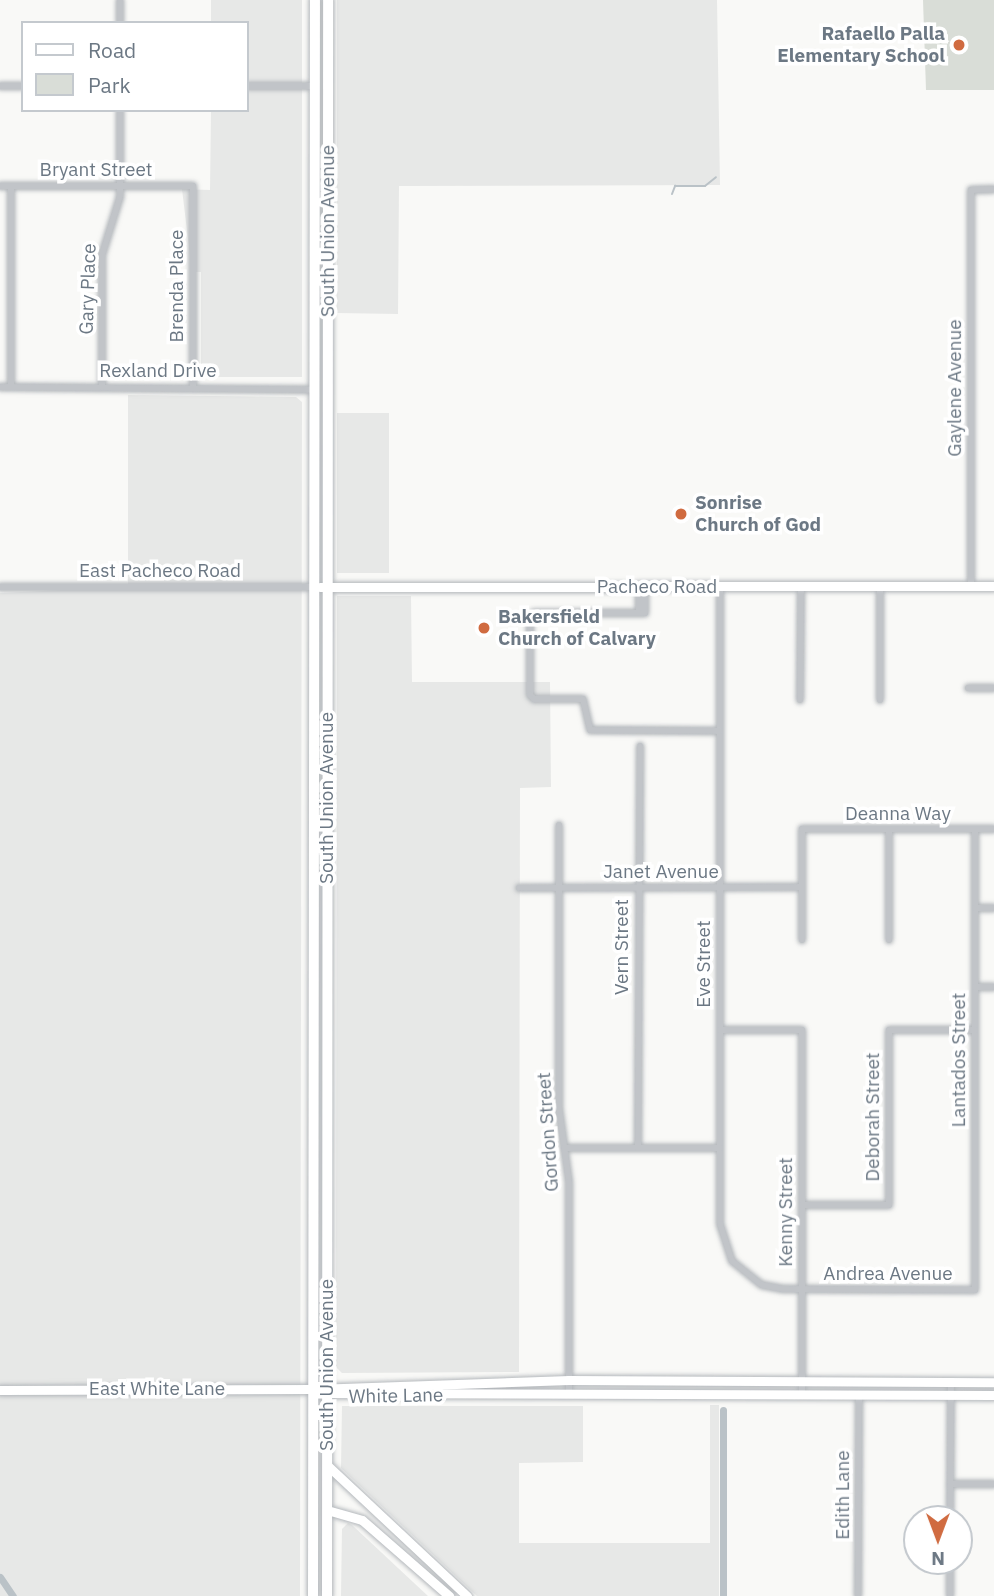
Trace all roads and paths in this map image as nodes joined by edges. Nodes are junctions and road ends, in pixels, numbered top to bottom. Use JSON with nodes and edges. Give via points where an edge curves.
{"nodes":[{"id":1,"x":120,"y":0,"type":"edge"},
{"id":2,"x":315,"y":0,"type":"edge"},
{"id":3,"x":328,"y":0,"type":"edge"},
{"id":4,"x":120,"y":21,"type":"edge"},
{"id":5,"x":0,"y":86,"type":"edge"},
{"id":6,"x":21,"y":86,"type":"edge"},
{"id":7,"x":248,"y":86,"type":"edge"},
{"id":8,"x":316,"y":86,"type":"junction"},
{"id":9,"x":120,"y":112,"type":"edge"},
{"id":10,"x":328,"y":165,"type":"junction"},
{"id":11,"x":0,"y":186,"type":"edge"},
{"id":12,"x":11,"y":186,"type":"junction"},
{"id":13,"x":120,"y":186,"type":"junction"},
{"id":14,"x":193,"y":186,"type":"joint"},
{"id":15,"x":994,"y":189,"type":"edge"},
{"id":16,"x":315,"y":312,"type":"junction"},
{"id":17,"x":0,"y":387,"type":"edge"},
{"id":18,"x":10,"y":387,"type":"junction"},
{"id":19,"x":102,"y":387,"type":"junction"},
{"id":20,"x":193,"y":387,"type":"junction"},
{"id":21,"x":315,"y":390,"type":"junction"},
{"id":22,"x":327,"y":394,"type":"junction"},
{"id":23,"x":327,"y":470,"type":"junction"},
{"id":24,"x":801,"y":586,"type":"junction"},
{"id":25,"x":880,"y":586,"type":"junction"},
{"id":26,"x":971,"y":586,"type":"junction"},
{"id":27,"x":994,"y":586,"type":"edge"},
{"id":28,"x":0,"y":587,"type":"edge"},
{"id":29,"x":321,"y":587,"type":"junction"},
{"id":30,"x":642,"y":587,"type":"junction"},
{"id":31,"x":720,"y":587,"type":"junction"},
{"id":32,"x":968,"y":688,"type":"dead end"},
{"id":33,"x":994,"y":688,"type":"edge"},
{"id":34,"x":800,"y":700,"type":"dead end"},
{"id":35,"x":880,"y":700,"type":"dead end"},
{"id":36,"x":720,"y":731,"type":"junction"},
{"id":37,"x":640,"y":746,"type":"dead end"},
{"id":38,"x":559,"y":825,"type":"dead end"},
{"id":39,"x":889,"y":829,"type":"junction"},
{"id":40,"x":975,"y":829,"type":"junction"},
{"id":41,"x":994,"y":829,"type":"edge"},
{"id":42,"x":314,"y":887,"type":"junction"},
{"id":43,"x":559,"y":887,"type":"junction"},
{"id":44,"x":638,"y":887,"type":"junction"},
{"id":45,"x":720,"y":887,"type":"junction"},
{"id":46,"x":802,"y":887,"type":"junction"},
{"id":47,"x":519,"y":888,"type":"dead end"},
{"id":48,"x":975,"y":908,"type":"junction"},
{"id":49,"x":994,"y":908,"type":"edge"},
{"id":50,"x":803,"y":940,"type":"dead end"},
{"id":51,"x":889,"y":940,"type":"dead end"},
{"id":52,"x":327,"y":948,"type":"junction"},
{"id":53,"x":975,"y":987,"type":"junction"},
{"id":54,"x":994,"y":987,"type":"edge"},
{"id":55,"x":314,"y":995,"type":"junction"},
{"id":56,"x":720,"y":1030,"type":"junction"},
{"id":57,"x":975,"y":1030,"type":"junction"},
{"id":58,"x":327,"y":1058,"type":"junction"},
{"id":59,"x":314,"y":1103,"type":"junction"},
{"id":60,"x":564,"y":1148,"type":"junction"},
{"id":61,"x":638,"y":1148,"type":"junction"},
{"id":62,"x":720,"y":1148,"type":"junction"},
{"id":63,"x":326,"y":1165,"type":"junction"},
{"id":64,"x":802,"y":1205,"type":"junction"},
{"id":65,"x":314,"y":1212,"type":"junction"},
{"id":66,"x":326,"y":1276,"type":"junction"},
{"id":67,"x":802,"y":1290,"type":"junction"},
{"id":68,"x":975,"y":1290,"type":"joint"},
{"id":69,"x":569,"y":1380,"type":"junction"},
{"id":70,"x":802,"y":1381,"type":"junction"},
{"id":71,"x":994,"y":1382,"type":"edge"},
{"id":72,"x":951,"y":1383,"type":"junction"},
{"id":73,"x":314,"y":1389,"type":"junction"},
{"id":74,"x":0,"y":1390,"type":"edge"},
{"id":75,"x":327,"y":1391,"type":"junction"},
{"id":76,"x":569,"y":1394,"type":"junction"},
{"id":77,"x":802,"y":1394,"type":"junction"},
{"id":78,"x":859,"y":1395,"type":"junction"},
{"id":79,"x":950,"y":1395,"type":"junction"},
{"id":80,"x":994,"y":1395,"type":"edge"},
{"id":81,"x":313,"y":1446,"type":"junction"},
{"id":82,"x":327,"y":1465,"type":"junction"},
{"id":83,"x":950,"y":1484,"type":"junction"},
{"id":84,"x":994,"y":1484,"type":"edge"},
{"id":85,"x":950,"y":1505,"type":"edge"},
{"id":86,"x":327,"y":1510,"type":"junction"},
{"id":87,"x":950,"y":1575,"type":"edge"},
{"id":88,"x":313,"y":1596,"type":"edge"},
{"id":89,"x":327,"y":1596,"type":"edge"},
{"id":90,"x":449,"y":1596,"type":"edge"},
{"id":91,"x":467,"y":1596,"type":"edge"},
{"id":92,"x":858,"y":1596,"type":"edge"},
{"id":93,"x":950,"y":1596,"type":"edge"}],
"edges":[{"from":1,"to":4,"type":"street"},
{"from":2,"to":8,"type":"main road","name":"South Union Avenue"},
{"from":3,"to":10,"type":"main road","name":"South Union Avenue"},
{"from":5,"to":6,"type":"street"},
{"from":7,"to":8,"type":"street"},
{"from":8,"to":10,"type":"main road","via":[[322,98],[322,147]]},
{"from":8,"to":16,"type":"main road","name":"South Union Avenue"},
{"from":9,"to":13,"type":"street","name":"Gary Place"},
{"from":10,"to":22,"type":"main road","name":"South Union Avenue"},
{"from":11,"to":12,"type":"street","name":"Bryant Street"},
{"from":12,"to":13,"type":"street","name":"Bryant Street"},
{"from":12,"to":18,"type":"street"},
{"from":13,"to":14,"type":"street","name":"Bryant Street"},
{"from":13,"to":19,"type":"street","name":"Gary Place","via":[[102,255]]},
{"from":14,"to":20,"type":"street","name":"Brenda Place"},
{"from":15,"to":26,"type":"street","name":"Gaylene Avenue","via":[[971,190]]},
{"from":16,"to":21,"type":"main road","name":"South Union Avenue"},
{"from":16,"to":22,"type":"main road"},
{"from":17,"to":18,"type":"street","name":"Rexland Drive"},
{"from":18,"to":19,"type":"street","name":"Rexland Drive"},
{"from":19,"to":20,"type":"street","name":"Rexland Drive"},
{"from":20,"to":21,"type":"street","name":"Rexland Drive"},
{"from":21,"to":23,"type":"main road","via":[[321,399]]},
{"from":21,"to":29,"type":"main road","name":"South Union Avenue"},
{"from":22,"to":23,"type":"main road","name":"South Union Avenue"},
{"from":23,"to":29,"type":"main road","name":"South Union Avenue"},
{"from":24,"to":25,"type":"main road","name":"Pacheco Road"},
{"from":24,"to":31,"type":"main road","name":"Pacheco Road"},
{"from":24,"to":34,"type":"street"},
{"from":25,"to":26,"type":"main road","name":"Pacheco Road"},
{"from":25,"to":35,"type":"street"},
{"from":26,"to":27,"type":"main road","name":"Pacheco Road"},
{"from":28,"to":29,"type":"street","name":"East Pacheco Road"},
{"from":29,"to":30,"type":"main road","name":"Pacheco Road"},
{"from":29,"to":42,"type":"main road","name":"South Union Avenue"},
{"from":29,"to":52,"type":"main road","name":"South Union Avenue"},
{"from":30,"to":31,"type":"main road","name":"Pacheco Road"},
{"from":30,"to":36,"type":"street","via":[[639,613],[534,613],[530,619],[530,695],[534,699],[583,699],[590,730]]},
{"from":31,"to":36,"type":"street","name":"Eve Street"},
{"from":32,"to":33,"type":"street"},
{"from":36,"to":45,"type":"street","name":"Eve Street"},
{"from":37,"to":44,"type":"street","name":"Vern Street"},
{"from":38,"to":43,"type":"street","name":"Gordon Street"},
{"from":39,"to":40,"type":"street","name":"Deanna Way"},
{"from":39,"to":46,"type":"street","name":"Deanna Way","via":[[802,830]]},
{"from":39,"to":51,"type":"street"},
{"from":40,"to":41,"type":"street","name":"Deanna Way"},
{"from":40,"to":48,"type":"street","name":"Lantados Street"},
{"from":42,"to":52,"type":"main road","via":[[321,897],[321,945]]},
{"from":42,"to":55,"type":"main road","name":"South Union Avenue"},
{"from":43,"to":44,"type":"street","name":"Janet Avenue"},
{"from":43,"to":47,"type":"street","name":"Janet Avenue"},
{"from":43,"to":60,"type":"street","name":"Gordon Street","via":[[559,1108]]},
{"from":44,"to":45,"type":"street","name":"Janet Avenue"},
{"from":44,"to":61,"type":"street","name":"Vern Street"},
{"from":45,"to":46,"type":"street","name":"Janet Avenue"},
{"from":45,"to":56,"type":"street","name":"Eve Street"},
{"from":46,"to":50,"type":"street"},
{"from":48,"to":49,"type":"street"},
{"from":48,"to":53,"type":"street","name":"Lantados Street"},
{"from":52,"to":58,"type":"main road","name":"South Union Avenue"},
{"from":53,"to":54,"type":"street"},
{"from":53,"to":57,"type":"street","name":"Lantados Street"},
{"from":55,"to":58,"type":"main road","via":[[321,998],[321,1046]]},
{"from":55,"to":59,"type":"main road","name":"South Union Avenue"},
{"from":56,"to":62,"type":"street","name":"Eve Street"},
{"from":56,"to":64,"type":"street","name":"Kenny Street","via":[[802,1030]]},
{"from":57,"to":64,"type":"street","name":"Deborah Street","via":[[889,1030],[889,1205]]},
{"from":57,"to":68,"type":"street","name":"Lantados Street"},
{"from":58,"to":63,"type":"main road","name":"South Union Avenue"},
{"from":59,"to":63,"type":"main road","via":[[321,1113],[321,1163]]},
{"from":59,"to":65,"type":"main road","name":"South Union Avenue"},
{"from":60,"to":61,"type":"street"},
{"from":60,"to":69,"type":"street","name":"Gordon Street","via":[[569,1182]]},
{"from":61,"to":62,"type":"street"},
{"from":62,"to":67,"type":"street","name":"Eve Street","via":[[720,1224],[727,1252],[752,1280],[771,1288]]},
{"from":63,"to":66,"type":"main road","name":"South Union Avenue"},
{"from":64,"to":67,"type":"street","name":"Kenny Street"},
{"from":65,"to":66,"type":"main road","via":[[320,1214],[320,1259]]},
{"from":65,"to":73,"type":"main road","name":"South Union Avenue"},
{"from":66,"to":75,"type":"main road","name":"South Union Avenue"},
{"from":67,"to":68,"type":"street","name":"Andrea Avenue"},
{"from":67,"to":70,"type":"street","name":"Kenny Street"},
{"from":69,"to":70,"type":"main road","name":"White Lane"},
{"from":69,"to":75,"type":"main road","name":"White Lane"},
{"from":69,"to":76,"type":"street","name":"Gordon Street"},
{"from":70,"to":72,"type":"main road","name":"White Lane"},
{"from":70,"to":77,"type":"street","name":"Kenny Street"},
{"from":71,"to":72,"type":"main road","name":"White Lane"},
{"from":72,"to":79,"type":"street"},
{"from":73,"to":74,"type":"main road","name":"East White Lane"},
{"from":73,"to":75,"type":"main road","name":"White Lane"},
{"from":73,"to":81,"type":"main road","name":"South Union Avenue"},
{"from":75,"to":76,"type":"main road","name":"White Lane"},
{"from":75,"to":82,"type":"main road","name":"South Union Avenue"},
{"from":76,"to":77,"type":"main road","name":"White Lane"},
{"from":77,"to":78,"type":"main road","name":"White Lane"},
{"from":78,"to":79,"type":"main road","name":"White Lane"},
{"from":78,"to":92,"type":"street","name":"Edith Lane"},
{"from":79,"to":80,"type":"main road","name":"White Lane"},
{"from":79,"to":83,"type":"street"},
{"from":81,"to":86,"type":"main road","via":[[320,1503]]},
{"from":81,"to":88,"type":"main road","name":"South Union Avenue"},
{"from":82,"to":86,"type":"main road","name":"South Union Avenue"},
{"from":82,"to":91,"type":"main road"},
{"from":83,"to":84,"type":"street"},
{"from":83,"to":85,"type":"street"},
{"from":86,"to":89,"type":"main road","name":"South Union Avenue"},
{"from":86,"to":90,"type":"main road","via":[[362,1520]]},
{"from":87,"to":93,"type":"street"}]}
